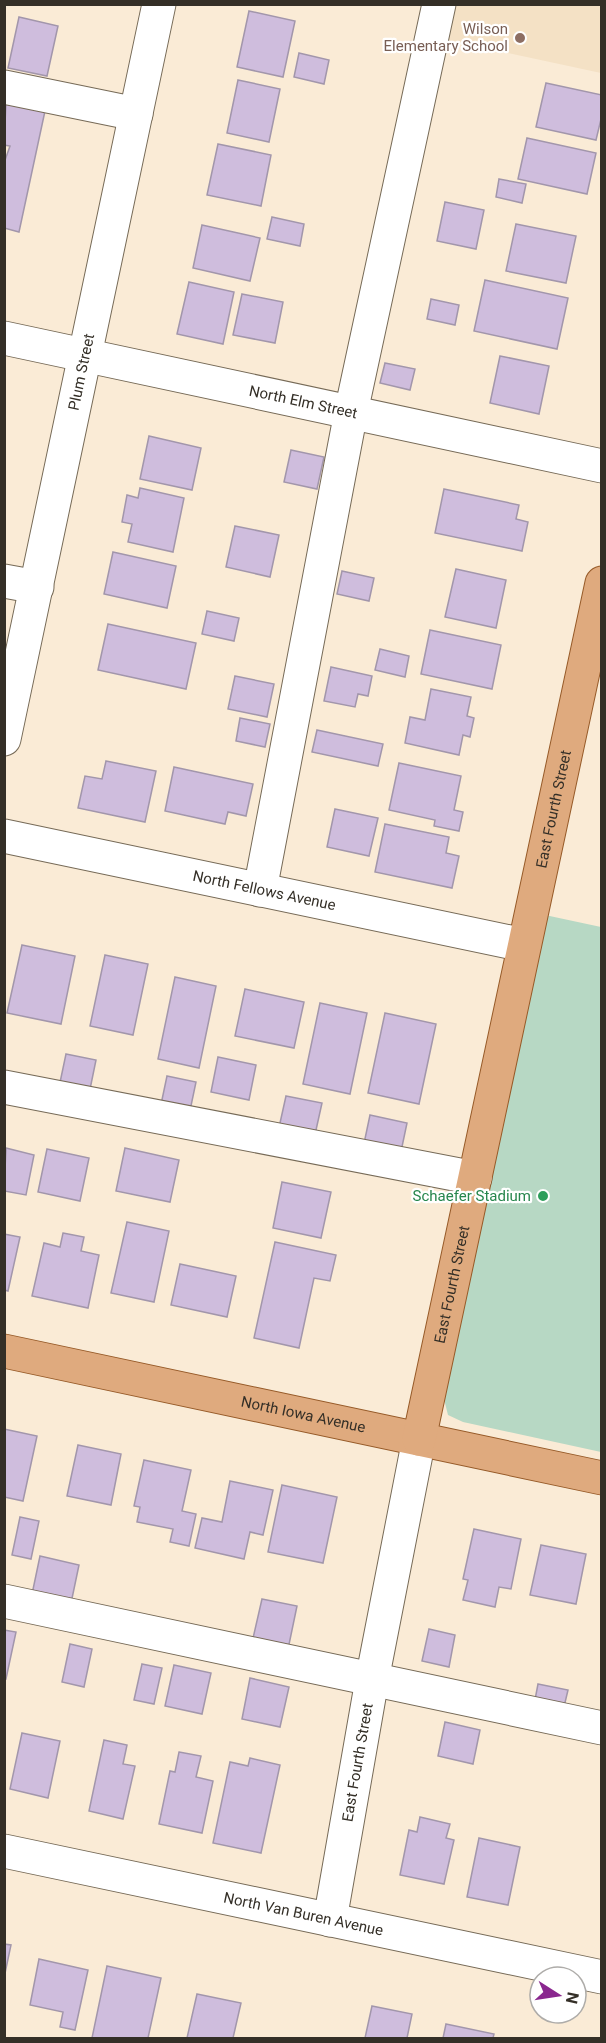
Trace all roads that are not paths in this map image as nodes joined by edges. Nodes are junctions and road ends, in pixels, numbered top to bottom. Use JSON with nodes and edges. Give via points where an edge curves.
{"nodes":[{"id":1,"x":159,"y":4,"type":"edge"},
{"id":2,"x":439,"y":4,"type":"edge"},
{"id":3,"x":4,"y":87,"type":"edge"},
{"id":4,"x":136,"y":114,"type":"junction"},
{"id":5,"x":4,"y":338,"type":"edge"},
{"id":6,"x":84,"y":355,"type":"junction"},
{"id":7,"x":351,"y":412,"type":"junction"},
{"id":8,"x":602,"y":466,"type":"edge"},
{"id":9,"x":4,"y":581,"type":"edge"},
{"id":10,"x":602,"y":583,"type":"edge"},
{"id":11,"x":37,"y":587,"type":"junction"},
{"id":12,"x":4,"y":739,"type":"edge"},
{"id":13,"x":4,"y":836,"type":"edge"},
{"id":14,"x":260,"y":890,"type":"junction"},
{"id":15,"x":524,"y":945,"type":"junction"},
{"id":16,"x":4,"y":1087,"type":"edge"},
{"id":17,"x":475,"y":1178,"type":"junction"},
{"id":18,"x":4,"y":1351,"type":"edge"},
{"id":19,"x":419,"y":1440,"type":"junction"},
{"id":20,"x":602,"y":1478,"type":"edge"},
{"id":21,"x":4,"y":1601,"type":"edge"},
{"id":22,"x":372,"y":1680,"type":"junction"},
{"id":23,"x":602,"y":1728,"type":"edge"},
{"id":24,"x":4,"y":1851,"type":"edge"},
{"id":25,"x":330,"y":1920,"type":"junction"},
{"id":26,"x":602,"y":1977,"type":"edge"}],
"edges":[{"from":1,"to":4,"type":"street","name":"Plum Street"},
{"from":2,"to":7,"type":"street"},
{"from":3,"to":4,"type":"street"},
{"from":4,"to":6,"type":"street","name":"Plum Street"},
{"from":5,"to":6,"type":"street","name":"North Elm Street"},
{"from":6,"to":7,"type":"street","name":"North Elm Street"},
{"from":6,"to":11,"type":"street","name":"Plum Street"},
{"from":7,"to":8,"type":"street","name":"North Elm Street"},
{"from":7,"to":14,"type":"street"},
{"from":9,"to":11,"type":"street"},
{"from":10,"to":15,"type":"main road","name":"East Fourth Street"},
{"from":11,"to":12,"type":"street","name":"Plum Street"},
{"from":13,"to":14,"type":"street","name":"North Fellows Avenue"},
{"from":14,"to":15,"type":"street","name":"North Fellows Avenue"},
{"from":15,"to":17,"type":"main road","name":"East Fourth Street"},
{"from":16,"to":17,"type":"street"},
{"from":17,"to":19,"type":"main road","name":"East Fourth Street"},
{"from":18,"to":19,"type":"main road","name":"North Iowa Avenue"},
{"from":19,"to":20,"type":"main road","name":"North Iowa Avenue"},
{"from":19,"to":22,"type":"street","name":"East Fourth Street"},
{"from":21,"to":22,"type":"street"},
{"from":22,"to":23,"type":"street"},
{"from":22,"to":25,"type":"street","name":"East Fourth Street"},
{"from":24,"to":25,"type":"street","name":"North Van Buren Avenue"},
{"from":25,"to":26,"type":"street","name":"North Van Buren Avenue"}]}
